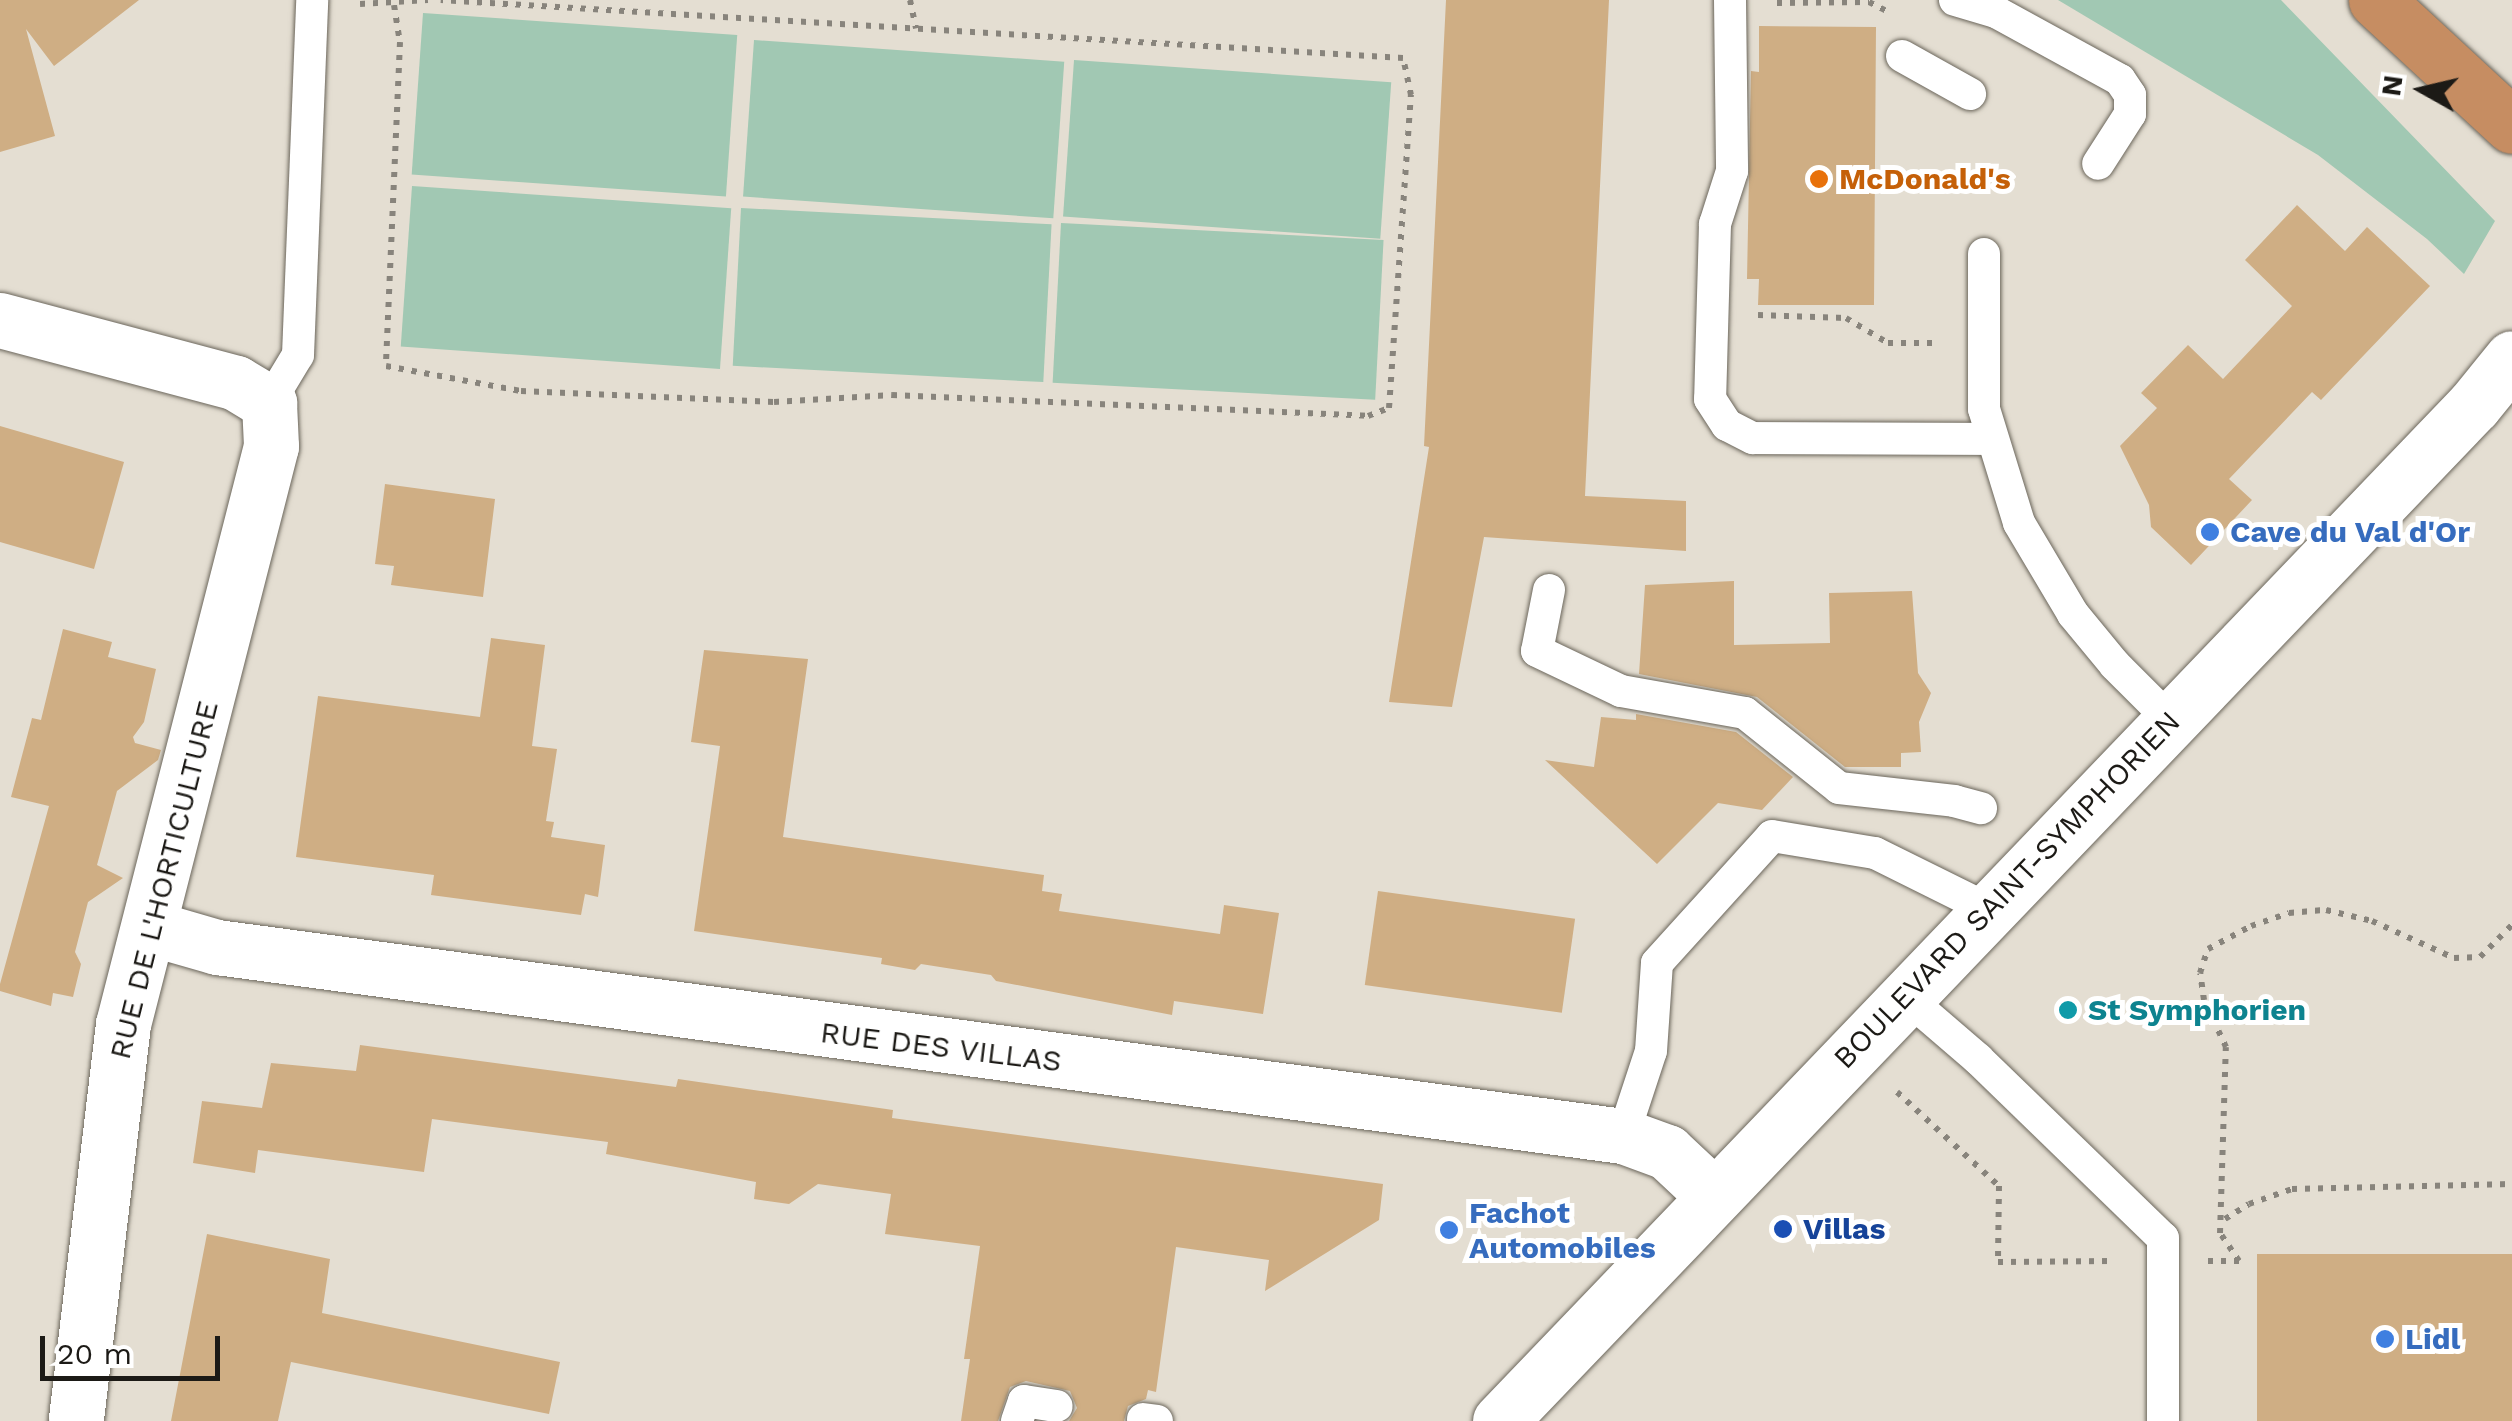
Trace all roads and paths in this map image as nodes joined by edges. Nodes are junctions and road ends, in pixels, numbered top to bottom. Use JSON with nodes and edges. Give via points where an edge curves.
{"nodes":[{"id":1,"x":312,"y":0,"type":"edge"},
{"id":2,"x":428,"y":0,"type":"edge"},
{"id":3,"x":441,"y":0,"type":"edge"},
{"id":4,"x":910,"y":0,"type":"edge"},
{"id":5,"x":1955,"y":0,"type":"edge"},
{"id":6,"x":2376,"y":0,"type":"edge"},
{"id":7,"x":517,"y":2,"type":"edge"},
{"id":8,"x":1730,"y":2,"type":"edge"},
{"id":9,"x":1991,"y":6,"type":"edge"},
{"id":10,"x":916,"y":28,"type":"junction"},
{"id":11,"x":1902,"y":56,"type":"joint"},
{"id":12,"x":1970,"y":94,"type":"dead end"},
{"id":13,"x":2512,"y":126,"type":"edge"},
{"id":14,"x":2098,"y":164,"type":"dead end"},
{"id":15,"x":1984,"y":254,"type":"dead end"},
{"id":16,"x":1712,"y":310,"type":"junction"},
{"id":17,"x":0,"y":320,"type":"edge"},
{"id":18,"x":1954,"y":343,"type":"dead end"},
{"id":19,"x":2512,"y":358,"type":"edge"},
{"id":20,"x":270,"y":404,"type":"junction"},
{"id":21,"x":1991,"y":439,"type":"junction"},
{"id":22,"x":1548,"y":590,"type":"dead end"},
{"id":23,"x":2169,"y":719,"type":"junction"},
{"id":24,"x":1981,"y":808,"type":"dead end"},
{"id":25,"x":1990,"y":910,"type":"junction"},
{"id":26,"x":2512,"y":925,"type":"edge"},
{"id":27,"x":151,"y":928,"type":"junction"},
{"id":28,"x":1906,"y":997,"type":"junction"},
{"id":29,"x":1853,"y":1052,"type":"junction"},
{"id":30,"x":1623,"y":1136,"type":"junction"},
{"id":31,"x":2512,"y":1184,"type":"edge"},
{"id":32,"x":1714,"y":1196,"type":"junction"},
{"id":33,"x":2224,"y":1220,"type":"junction"},
{"id":34,"x":2239,"y":1261,"type":"dead end"},
{"id":35,"x":2111,"y":1262,"type":"dead end"},
{"id":36,"x":1056,"y":1406,"type":"dead end"},
{"id":37,"x":76,"y":1421,"type":"edge"},
{"id":38,"x":1017,"y":1421,"type":"edge"},
{"id":39,"x":1500,"y":1421,"type":"edge"},
{"id":40,"x":2163,"y":1421,"type":"edge"}],
"edges":[{"from":1,"to":20,"type":"lane","via":[[298,355]]},
{"from":2,"to":10,"type":"path","via":[[394,5],[400,42],[386,366],[521,392],[735,401],[892,395],[1368,416],[1388,408],[1411,95],[1403,58]]},
{"from":3,"to":7,"type":"path"},
{"from":4,"to":10,"type":"path"},
{"from":5,"to":9,"type":"lane"},
{"from":6,"to":13,"type":"highway"},
{"from":7,"to":10,"type":"path"},
{"from":8,"to":11,"type":"path","via":[[1868,2],[1914,24]]},
{"from":8,"to":16,"type":"lane","via":[[1732,171],[1714,224]]},
{"from":9,"to":14,"type":"lane","via":[[2120,80],[2130,95],[2130,114]]},
{"from":11,"to":12,"type":"lane"},
{"from":15,"to":21,"type":"lane","via":[[1984,409]]},
{"from":16,"to":18,"type":"path","via":[[1846,318],[1888,343]]},
{"from":16,"to":21,"type":"lane","via":[[1710,400],[1727,425],[1754,438]]},
{"from":17,"to":20,"type":"street","via":[[236,383]]},
{"from":19,"to":23,"type":"street","name":"BOULEVARD SAINT-SYMPHORIEN"},
{"from":20,"to":27,"type":"street","name":"RUE DE L'HORTICULTURE","via":[[270,446]]},
{"from":21,"to":23,"type":"lane","via":[[2020,523],[2074,614]]},
{"from":22,"to":24,"type":"lane","via":[[1537,651],[1620,690],[1745,713],[1839,788]]},
{"from":23,"to":25,"type":"street","name":"BOULEVARD SAINT-SYMPHORIEN"},
{"from":25,"to":28,"type":"street","name":"BOULEVARD SAINT-SYMPHORIEN"},
{"from":25,"to":30,"type":"lane","via":[[1874,853],[1772,836],[1657,963],[1651,1051]]},
{"from":26,"to":33,"type":"path","via":[[2480,957],[2454,958],[2372,921],[2326,910],[2251,926],[2208,950],[2200,973],[2204,1000],[2226,1046]]},
{"from":27,"to":30,"type":"street","name":"RUE DES VILLAS","via":[[275,956]]},
{"from":27,"to":37,"type":"street","name":"RUE DE L'HORTICULTURE","via":[[124,1024]]},
{"from":28,"to":29,"type":"street","name":"BOULEVARD SAINT-SYMPHORIEN"},
{"from":28,"to":40,"type":"lane","via":[[2163,1238]]},
{"from":29,"to":32,"type":"street","name":"BOULEVARD SAINT-SYMPHORIEN"},
{"from":29,"to":35,"type":"path","via":[[1999,1186],[1998,1262]]},
{"from":30,"to":32,"type":"street","name":"RUE DES VILLAS","via":[[1667,1152]]},
{"from":31,"to":33,"type":"path","via":[[2292,1189]]},
{"from":32,"to":39,"type":"street","name":"BOULEVARD SAINT-SYMPHORIEN"},
{"from":33,"to":34,"type":"path","via":[[2220,1233]]},
{"from":36,"to":38,"type":"lane","via":[[1024,1401]]}]}
